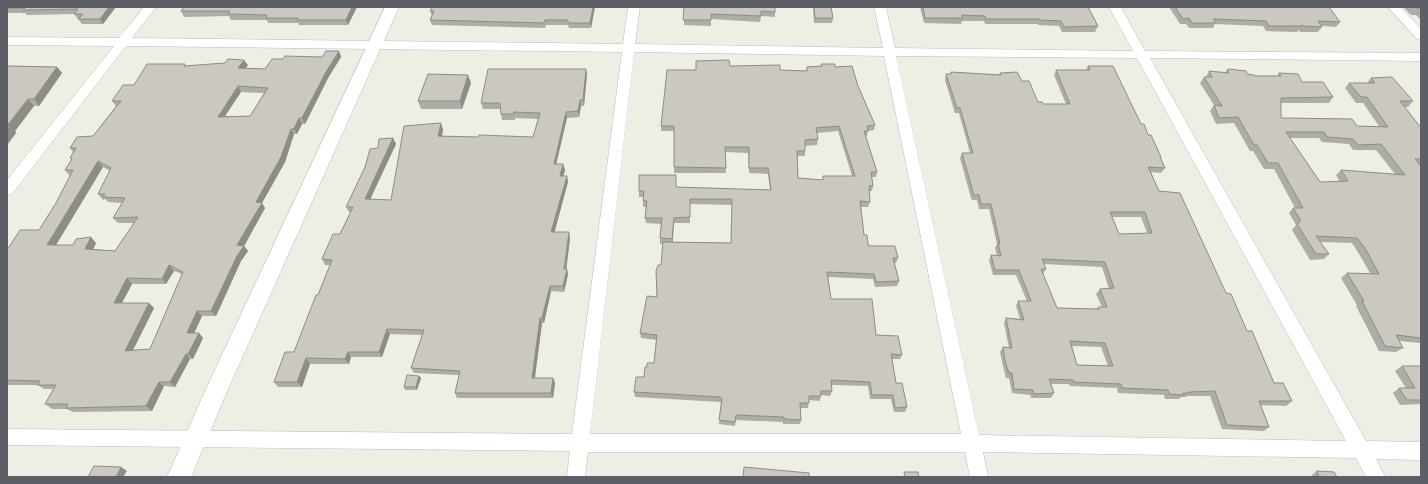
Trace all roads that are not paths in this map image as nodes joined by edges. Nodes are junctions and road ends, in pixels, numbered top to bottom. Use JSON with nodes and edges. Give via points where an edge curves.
{"nodes":[{"id":1,"x":150,"y":7,"type":"edge"},
{"id":2,"x":392,"y":7,"type":"edge"},
{"id":3,"x":634,"y":7,"type":"edge"},
{"id":4,"x":880,"y":7,"type":"edge"},
{"id":5,"x":1115,"y":7,"type":"edge"},
{"id":6,"x":1394,"y":7,"type":"edge"},
{"id":7,"x":1421,"y":36,"type":"edge"},
{"id":8,"x":7,"y":41,"type":"edge"},
{"id":9,"x":124,"y":41,"type":"junction"},
{"id":10,"x":375,"y":44,"type":"junction"},
{"id":11,"x":629,"y":48,"type":"junction"},
{"id":12,"x":890,"y":52,"type":"junction"},
{"id":13,"x":1142,"y":55,"type":"junction"},
{"id":14,"x":1419,"y":60,"type":"edge"},
{"id":15,"x":7,"y":190,"type":"edge"},
{"id":16,"x":7,"y":437,"type":"edge"},
{"id":17,"x":195,"y":439,"type":"junction"},
{"id":18,"x":580,"y":443,"type":"junction"},
{"id":19,"x":972,"y":443,"type":"junction"},
{"id":20,"x":1361,"y":450,"type":"junction"},
{"id":21,"x":1421,"y":451,"type":"edge"},
{"id":22,"x":179,"y":477,"type":"edge"},
{"id":23,"x":576,"y":477,"type":"edge"},
{"id":24,"x":979,"y":477,"type":"edge"},
{"id":25,"x":1376,"y":477,"type":"edge"}],
"edges":[{"from":1,"to":9,"type":"street"},
{"from":2,"to":10,"type":"street"},
{"from":3,"to":11,"type":"street"},
{"from":4,"to":12,"type":"street"},
{"from":5,"to":13,"type":"street"},
{"from":6,"to":7,"type":"street"},
{"from":8,"to":9,"type":"street"},
{"from":9,"to":10,"type":"street"},
{"from":9,"to":15,"type":"street"},
{"from":10,"to":11,"type":"street"},
{"from":10,"to":17,"type":"street"},
{"from":11,"to":12,"type":"street"},
{"from":11,"to":18,"type":"street"},
{"from":12,"to":13,"type":"street"},
{"from":12,"to":19,"type":"street"},
{"from":13,"to":14,"type":"street"},
{"from":13,"to":20,"type":"street"},
{"from":16,"to":17,"type":"street"},
{"from":17,"to":18,"type":"street"},
{"from":17,"to":22,"type":"street"},
{"from":18,"to":19,"type":"street"},
{"from":18,"to":23,"type":"street"},
{"from":19,"to":20,"type":"street"},
{"from":19,"to":24,"type":"street"},
{"from":20,"to":21,"type":"street"},
{"from":20,"to":25,"type":"street"}]}
